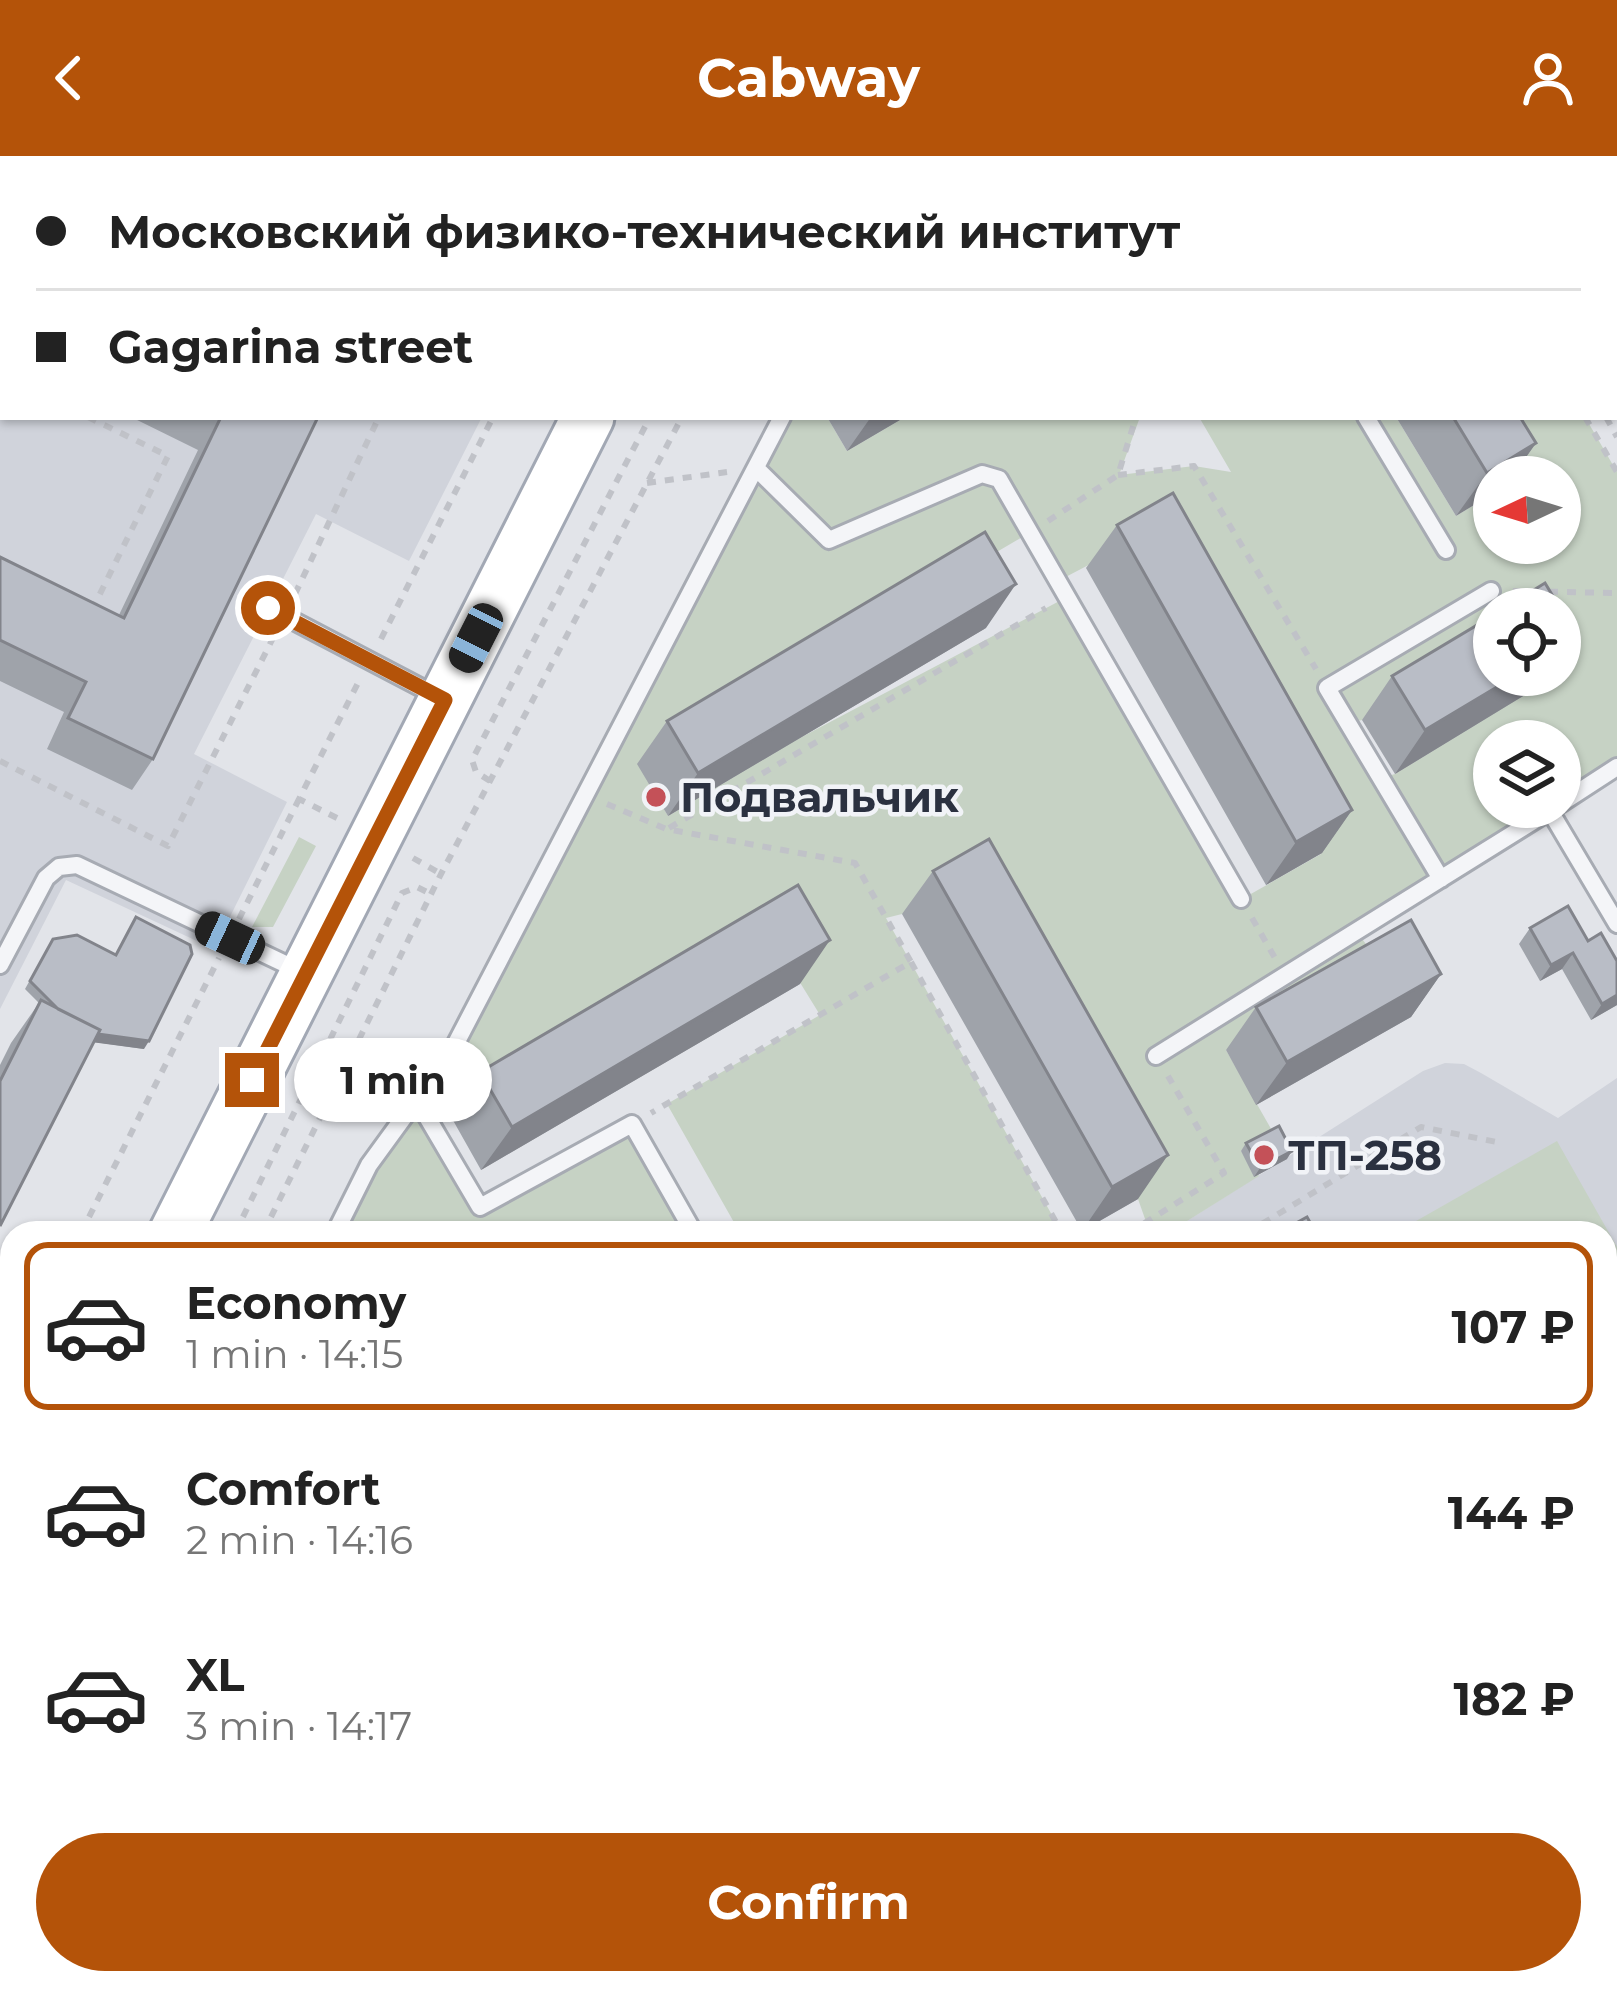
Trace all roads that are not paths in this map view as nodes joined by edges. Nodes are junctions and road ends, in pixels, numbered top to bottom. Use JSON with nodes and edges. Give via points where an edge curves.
{"nodes":[{"id":1,"x":586,"y":420,"type":"edge"},
{"id":2,"x":780,"y":420,"type":"edge"},
{"id":3,"x":1368,"y":420,"type":"edge"},
{"id":4,"x":755,"y":468,"type":"junction"},
{"id":5,"x":1446,"y":550,"type":"dead end"},
{"id":6,"x":1473,"y":602,"type":"edge"},
{"id":7,"x":276,"y":612,"type":"road end"},
{"id":8,"x":445,"y":700,"type":"junction"},
{"id":9,"x":1617,"y":767,"type":"edge"},
{"id":10,"x":1581,"y":790,"type":"edge"},
{"id":11,"x":1522,"y":828,"type":"edge"},
{"id":12,"x":1566,"y":828,"type":"edge"},
{"id":13,"x":1441,"y":879,"type":"junction"},
{"id":14,"x":1241,"y":899,"type":"road end"},
{"id":15,"x":1617,"y":924,"type":"edge"},
{"id":16,"x":0,"y":965,"type":"edge"},
{"id":17,"x":305,"y":974,"type":"junction"},
{"id":18,"x":1156,"y":1056,"type":"road end"},
{"id":19,"x":417,"y":1100,"type":"junction"},
{"id":20,"x":181,"y":1221,"type":"edge"},
{"id":21,"x":340,"y":1221,"type":"edge"},
{"id":22,"x":687,"y":1221,"type":"edge"}],
"edges":[{"from":1,"to":8,"type":"main road"},
{"from":2,"to":4,"type":"lane"},
{"from":3,"to":5,"type":"lane"},
{"from":4,"to":14,"type":"lane","via":[[829,540],[982,474],[999,479]]},
{"from":4,"to":19,"type":"lane","via":[[452,1051]]},
{"from":6,"to":13,"type":"lane","via":[[1327,688]]},
{"from":7,"to":8,"type":"lane"},
{"from":8,"to":17,"type":"main road"},
{"from":9,"to":10,"type":"lane"},
{"from":11,"to":13,"type":"lane"},
{"from":12,"to":15,"type":"lane"},
{"from":13,"to":18,"type":"lane"},
{"from":16,"to":17,"type":"lane","via":[[46,878],[77,865]]},
{"from":17,"to":20,"type":"main road"},
{"from":19,"to":21,"type":"lane"},
{"from":19,"to":22,"type":"lane","via":[[480,1208],[632,1124]]}]}
